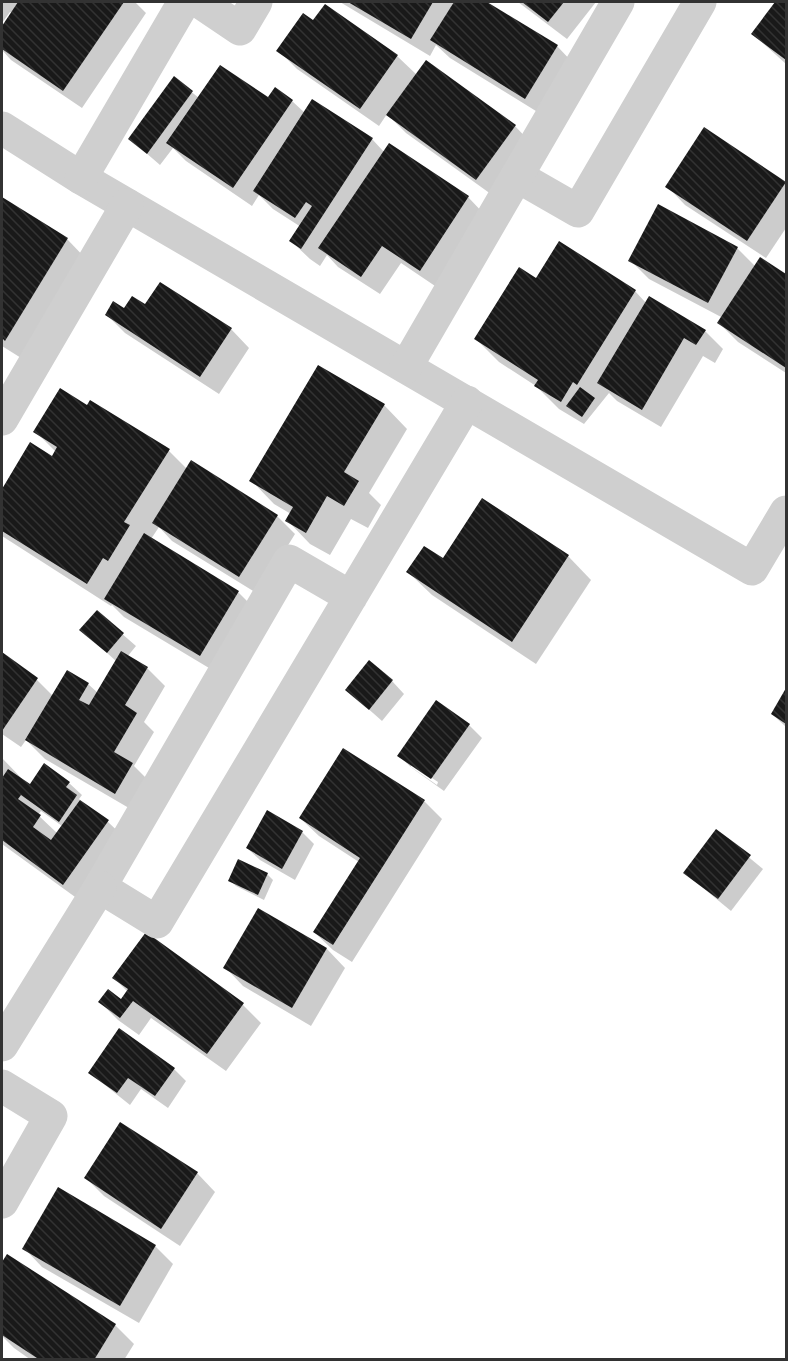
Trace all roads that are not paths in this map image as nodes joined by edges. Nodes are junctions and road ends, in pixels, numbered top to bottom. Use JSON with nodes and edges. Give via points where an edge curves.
{"nodes":[{"id":1,"x":184,"y":2,"type":"edge"},
{"id":2,"x":200,"y":2,"type":"edge"},
{"id":3,"x":256,"y":2,"type":"edge"},
{"id":4,"x":618,"y":2,"type":"edge"},
{"id":5,"x":700,"y":2,"type":"edge"},
{"id":6,"x":2,"y":128,"type":"edge"},
{"id":7,"x":517,"y":176,"type":"junction"},
{"id":8,"x":81,"y":178,"type":"junction"},
{"id":9,"x":127,"y":205,"type":"junction"},
{"id":10,"x":406,"y":367,"type":"junction"},
{"id":11,"x":11,"y":380,"type":"edge"},
{"id":12,"x":467,"y":402,"type":"junction"},
{"id":13,"x":2,"y":419,"type":"edge"},
{"id":14,"x":786,"y":512,"type":"edge"},
{"id":15,"x":351,"y":597,"type":"junction"},
{"id":16,"x":100,"y":887,"type":"junction"},
{"id":17,"x":2,"y":1045,"type":"edge"},
{"id":18,"x":2,"y":1086,"type":"edge"},
{"id":19,"x":2,"y":1202,"type":"edge"}],
"edges":[{"from":1,"to":8,"type":"street"},
{"from":2,"to":3,"type":"street","via":[[240,29]]},
{"from":4,"to":7,"type":"street"},
{"from":5,"to":7,"type":"street","via":[[578,211]]},
{"from":6,"to":8,"type":"street"},
{"from":7,"to":10,"type":"street"},
{"from":8,"to":9,"type":"street"},
{"from":9,"to":10,"type":"street"},
{"from":9,"to":11,"type":"street"},
{"from":10,"to":12,"type":"street"},
{"from":11,"to":13,"type":"street"},
{"from":12,"to":14,"type":"street","via":[[753,569]]},
{"from":12,"to":15,"type":"street"},
{"from":15,"to":16,"type":"street","via":[[157,922]]},
{"from":15,"to":16,"type":"street","via":[[289,561]]},
{"from":16,"to":17,"type":"street"},
{"from":18,"to":19,"type":"street","via":[[51,1116]]}]}
